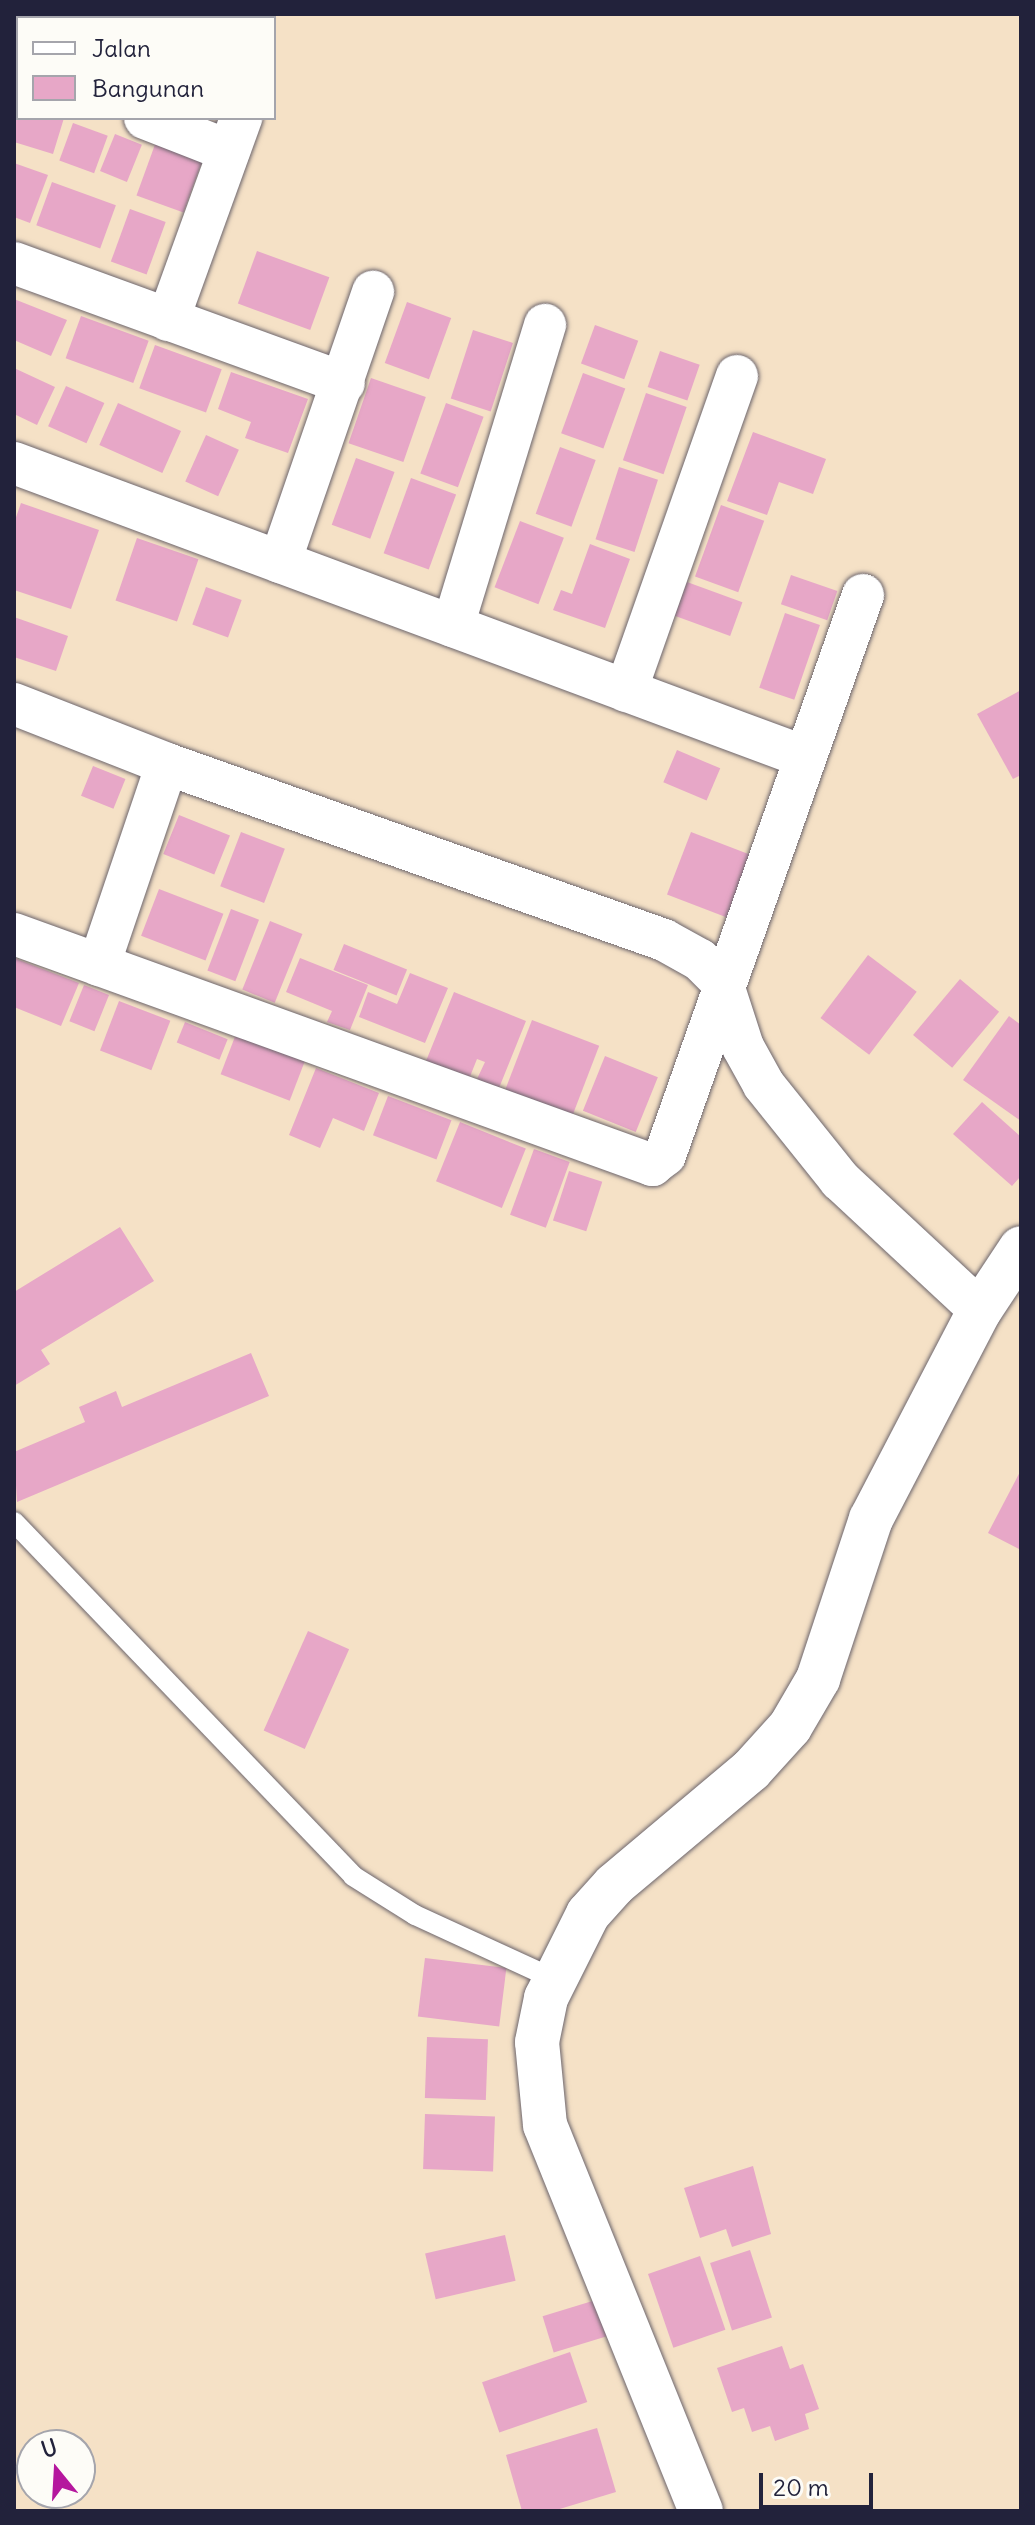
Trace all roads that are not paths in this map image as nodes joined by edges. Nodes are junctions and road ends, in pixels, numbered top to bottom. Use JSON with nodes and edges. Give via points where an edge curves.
{"nodes":[{"id":1,"x":156,"y":120,"type":"edge"},
{"id":2,"x":235,"y":135,"type":"edge"},
{"id":3,"x":14,"y":263,"type":"edge"},
{"id":4,"x":373,"y":292,"type":"dead end"},
{"id":5,"x":168,"y":320,"type":"junction"},
{"id":6,"x":545,"y":325,"type":"dead end"},
{"id":7,"x":737,"y":376,"type":"dead end"},
{"id":8,"x":344,"y":383,"type":"junction"},
{"id":9,"x":14,"y":463,"type":"edge"},
{"id":10,"x":280,"y":562,"type":"junction"},
{"id":11,"x":863,"y":595,"type":"dead end"},
{"id":12,"x":453,"y":626,"type":"junction"},
{"id":13,"x":626,"y":691,"type":"junction"},
{"id":14,"x":14,"y":704,"type":"edge"},
{"id":15,"x":805,"y":757,"type":"junction"},
{"id":16,"x":167,"y":764,"type":"junction"},
{"id":17,"x":14,"y":934,"type":"edge"},
{"id":18,"x":99,"y":965,"type":"junction"},
{"id":19,"x":722,"y":982,"type":"junction"},
{"id":20,"x":1021,"y":1248,"type":"edge"},
{"id":21,"x":980,"y":1310,"type":"junction"},
{"id":22,"x":14,"y":1522,"type":"edge"},
{"id":23,"x":552,"y":1978,"type":"junction"},
{"id":24,"x":701,"y":2511,"type":"edge"}],
"edges":[{"from":1,"to":2,"type":"street"},
{"from":2,"to":5,"type":"street"},
{"from":3,"to":5,"type":"street"},
{"from":4,"to":8,"type":"street"},
{"from":5,"to":8,"type":"street"},
{"from":6,"to":12,"type":"street"},
{"from":7,"to":13,"type":"street"},
{"from":8,"to":10,"type":"street"},
{"from":9,"to":10,"type":"street"},
{"from":10,"to":12,"type":"street"},
{"from":11,"to":15,"type":"street"},
{"from":12,"to":13,"type":"street"},
{"from":13,"to":15,"type":"street"},
{"from":14,"to":16,"type":"street"},
{"from":15,"to":19,"type":"street"},
{"from":16,"to":18,"type":"street"},
{"from":16,"to":19,"type":"street","via":[[664,940],[700,960]]},
{"from":17,"to":18,"type":"street"},
{"from":18,"to":19,"type":"street","via":[[642,1165],[665,1155]]},
{"from":19,"to":21,"type":"street","via":[[743,1047],[764,1085],[840,1180]]},
{"from":20,"to":21,"type":"street"},
{"from":21,"to":23,"type":"street","via":[[871,1519],[818,1679],[790,1727],[751,1770],[614,1885],[588,1914]]},
{"from":22,"to":23,"type":"lane","via":[[353,1876],[415,1915]]},
{"from":23,"to":24,"type":"street","via":[[537,2042],[545,2125]]}]}
